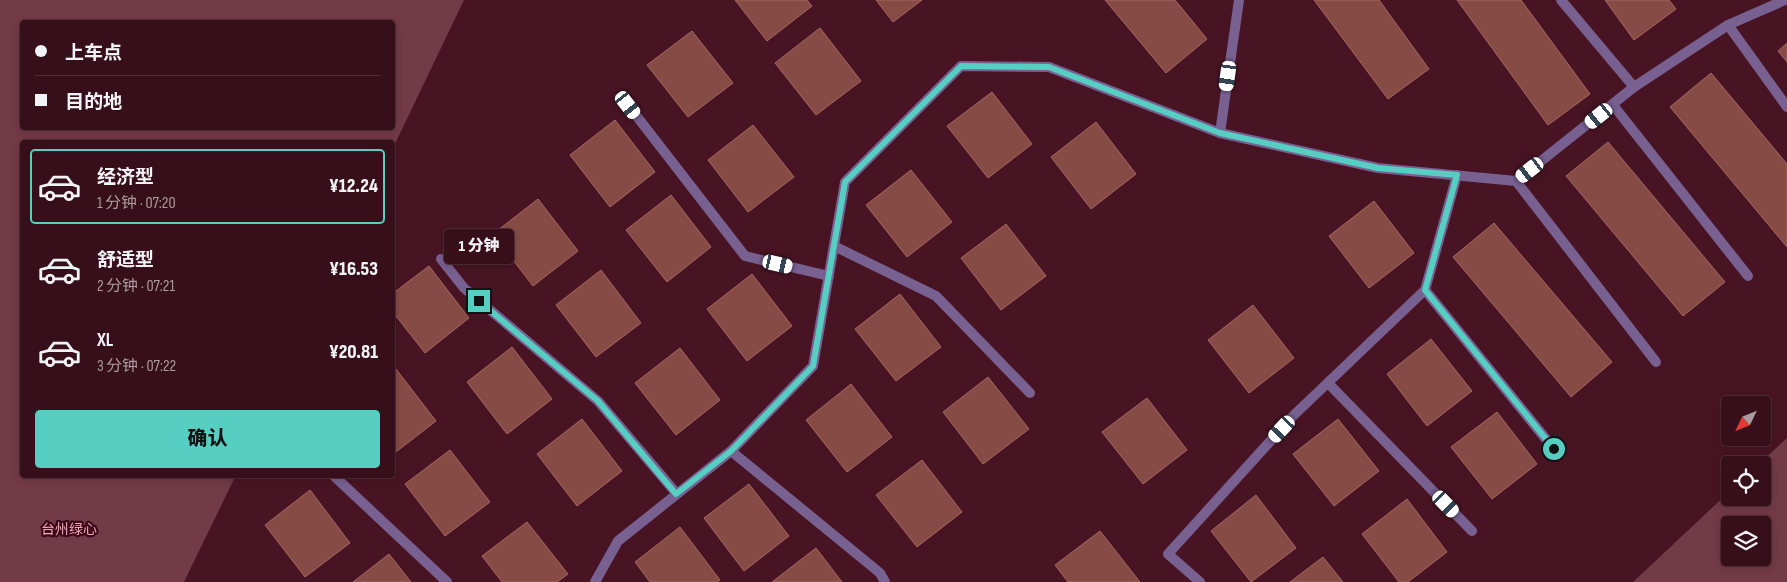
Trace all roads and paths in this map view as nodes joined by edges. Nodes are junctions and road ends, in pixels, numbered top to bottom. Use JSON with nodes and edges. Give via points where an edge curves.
{"nodes":[{"id":1,"x":1239,"y":0,"type":"edge"},
{"id":2,"x":1561,"y":0,"type":"edge"},
{"id":3,"x":1785,"y":0,"type":"edge"},
{"id":4,"x":1728,"y":25,"type":"junction"},
{"id":5,"x":1634,"y":88,"type":"junction"},
{"id":6,"x":628,"y":105,"type":"dead end"},
{"id":7,"x":1613,"y":105,"type":"junction"},
{"id":8,"x":1787,"y":107,"type":"edge"},
{"id":9,"x":1220,"y":133,"type":"junction"},
{"id":10,"x":1457,"y":175,"type":"junction"},
{"id":11,"x":1516,"y":181,"type":"junction"},
{"id":12,"x":834,"y":246,"type":"junction"},
{"id":13,"x":441,"y":259,"type":"dead end"},
{"id":14,"x":829,"y":276,"type":"junction"},
{"id":15,"x":1748,"y":276,"type":"dead end"},
{"id":16,"x":1425,"y":290,"type":"junction"},
{"id":17,"x":1656,"y":362,"type":"dead end"},
{"id":18,"x":1328,"y":382,"type":"junction"},
{"id":19,"x":1030,"y":393,"type":"dead end"},
{"id":20,"x":1554,"y":449,"type":"dead end"},
{"id":21,"x":731,"y":451,"type":"junction"},
{"id":22,"x":336,"y":478,"type":"edge"},
{"id":23,"x":676,"y":494,"type":"junction"},
{"id":24,"x":1472,"y":531,"type":"dead end"},
{"id":25,"x":447,"y":582,"type":"edge"},
{"id":26,"x":594,"y":582,"type":"edge"},
{"id":27,"x":885,"y":582,"type":"edge"},
{"id":28,"x":1200,"y":582,"type":"edge"}],
"edges":[{"from":1,"to":9,"type":"lane"},
{"from":2,"to":5,"type":"lane"},
{"from":3,"to":4,"type":"lane"},
{"from":4,"to":5,"type":"lane"},
{"from":4,"to":8,"type":"lane"},
{"from":5,"to":7,"type":"lane"},
{"from":6,"to":14,"type":"lane","via":[[745,256]]},
{"from":7,"to":11,"type":"lane"},
{"from":7,"to":15,"type":"lane"},
{"from":9,"to":10,"type":"lane","via":[[1378,168]]},
{"from":9,"to":12,"type":"lane","via":[[1049,67],[961,66],[845,182]]},
{"from":10,"to":11,"type":"lane"},
{"from":10,"to":16,"type":"lane"},
{"from":11,"to":17,"type":"lane"},
{"from":12,"to":14,"type":"lane"},
{"from":12,"to":19,"type":"lane","via":[[936,296]]},
{"from":13,"to":23,"type":"lane","via":[[464,288],[598,401]]},
{"from":14,"to":21,"type":"lane","via":[[813,366]]},
{"from":16,"to":18,"type":"lane"},
{"from":16,"to":20,"type":"lane"},
{"from":18,"to":24,"type":"lane"},
{"from":18,"to":28,"type":"lane","via":[[1168,554]]},
{"from":21,"to":23,"type":"lane"},
{"from":21,"to":27,"type":"lane","via":[[880,573]]},
{"from":22,"to":25,"type":"lane"},
{"from":23,"to":26,"type":"lane","via":[[618,541]]}]}
